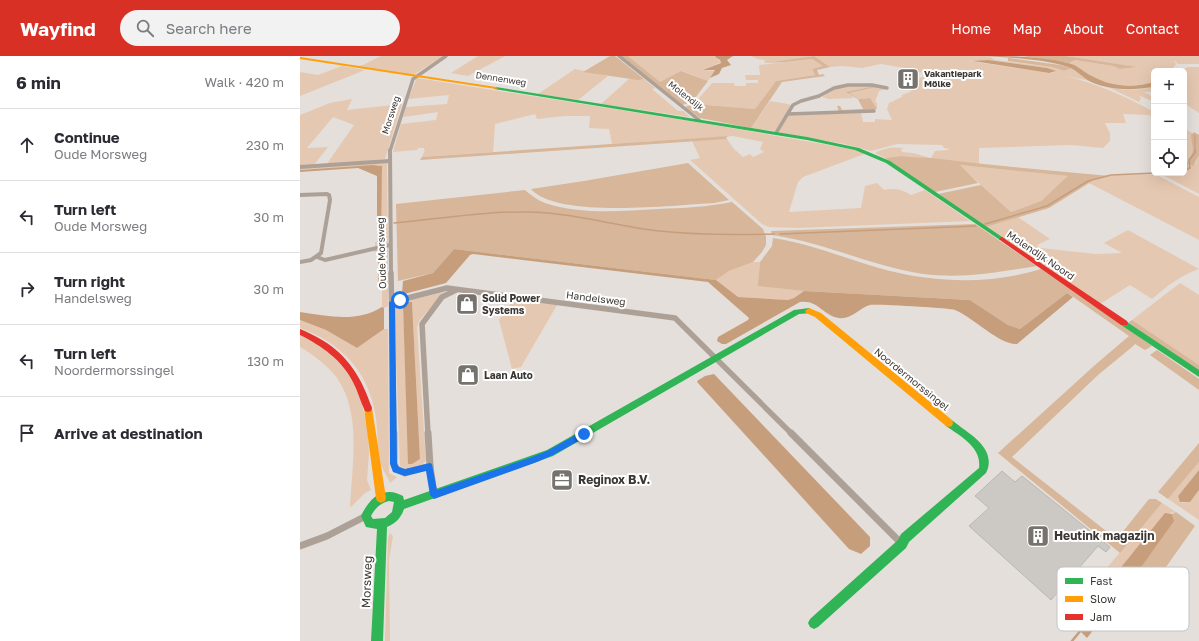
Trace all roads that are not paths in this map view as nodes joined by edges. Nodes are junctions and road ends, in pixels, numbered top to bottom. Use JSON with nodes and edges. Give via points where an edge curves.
{"nodes":[{"id":1,"x":446,"y":56,"type":"edge"},
{"id":2,"x":619,"y":56,"type":"edge"},
{"id":3,"x":300,"y":58,"type":"edge"},
{"id":4,"x":416,"y":76,"type":"junction"},
{"id":5,"x":887,"y":88,"type":"dead end"},
{"id":6,"x":874,"y":111,"type":"dead end"},
{"id":7,"x":788,"y":114,"type":"junction"},
{"id":8,"x":699,"y":120,"type":"junction"},
{"id":9,"x":776,"y":133,"type":"junction"},
{"id":10,"x":871,"y":153,"type":"joint"},
{"id":11,"x":389,"y":161,"type":"junction"},
{"id":12,"x":300,"y":167,"type":"edge"},
{"id":13,"x":300,"y":195,"type":"edge"},
{"id":14,"x":390,"y":245,"type":"junction"},
{"id":15,"x":317,"y":258,"type":"junction"},
{"id":16,"x":300,"y":262,"type":"edge"},
{"id":17,"x":458,"y":290,"type":"junction"},
{"id":18,"x":392,"y":302,"type":"junction"},
{"id":19,"x":300,"y":332,"type":"edge"},
{"id":20,"x":715,"y":358,"type":"junction"},
{"id":21,"x":1199,"y":374,"type":"edge"},
{"id":22,"x":430,"y":466,"type":"junction"},
{"id":23,"x":434,"y":495,"type":"junction"},
{"id":24,"x":381,"y":498,"type":"junction"},
{"id":25,"x":400,"y":506,"type":"junction"},
{"id":26,"x":366,"y":516,"type":"junction"},
{"id":27,"x":382,"y":524,"type":"junction"},
{"id":28,"x":902,"y":544,"type":"junction"},
{"id":29,"x":300,"y":546,"type":"edge"},
{"id":30,"x":814,"y":623,"type":"dead end"},
{"id":31,"x":377,"y":641,"type":"edge"}],
"edges":[{"from":1,"to":4,"type":"street"},
{"from":2,"to":8,"type":"street","name":"Molendijk"},
{"from":3,"to":4,"type":"street","name":"Dennenweg"},
{"from":4,"to":8,"type":"street","name":"Dennenweg"},
{"from":4,"to":11,"type":"street","name":"Morsweg","via":[[396,131]]},
{"from":5,"to":7,"type":"street","via":[[872,85],[840,86],[796,103]]},
{"from":6,"to":7,"type":"street"},
{"from":7,"to":9,"type":"street"},
{"from":8,"to":9,"type":"street","name":"Molendijk"},
{"from":9,"to":10,"type":"street","name":"Molendijk"},
{"from":10,"to":21,"type":"street","name":"Molendijk Noord","via":[[935,193]]},
{"from":11,"to":12,"type":"street"},
{"from":11,"to":14,"type":"street","name":"Oude Morsweg"},
{"from":13,"to":15,"type":"street","via":[[330,195],[322,252]]},
{"from":14,"to":15,"type":"street","via":[[325,260]]},
{"from":14,"to":18,"type":"street","name":"Oude Morsweg"},
{"from":15,"to":16,"type":"street"},
{"from":17,"to":18,"type":"street","name":"Handelsweg","via":[[447,288]]},
{"from":17,"to":20,"type":"street","name":"Handelsweg","via":[[671,317]]},
{"from":17,"to":22,"type":"street","via":[[442,297],[422,324]]},
{"from":18,"to":22,"type":"street","name":"Oude Morsweg","via":[[394,467],[405,473]]},
{"from":19,"to":24,"type":"street","via":[[324,344],[338,355],[360,382],[372,426]]},
{"from":20,"to":23,"type":"street","name":"Noordermorssingel","via":[[550,453]]},
{"from":20,"to":28,"type":"street"},
{"from":20,"to":28,"type":"street","name":"Noordermorssingel","via":[[797,312],[811,312],[818,315],[979,447],[986,463],[983,470],[905,538]]},
{"from":22,"to":23,"type":"street"},
{"from":23,"to":25,"type":"street","name":"Noordermorssingel"},
{"from":24,"to":25,"type":"street","via":[[396,497]]},
{"from":24,"to":26,"type":"street","via":[[372,504]]},
{"from":25,"to":27,"type":"street","via":[[394,517]]},
{"from":26,"to":27,"type":"street","via":[[370,524]]},
{"from":26,"to":29,"type":"street","via":[[327,536]]},
{"from":27,"to":31,"type":"street","name":"Morsweg"},
{"from":28,"to":30,"type":"street","name":"Noordermorssingel"}]}
